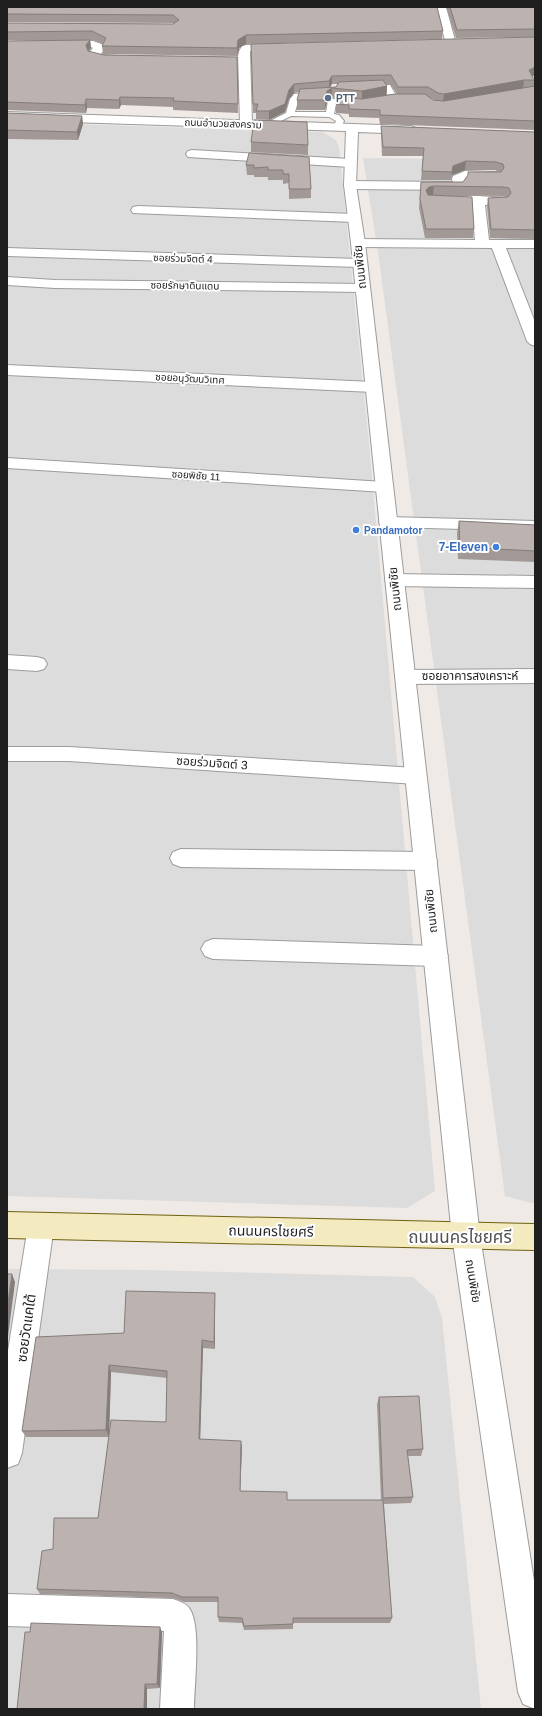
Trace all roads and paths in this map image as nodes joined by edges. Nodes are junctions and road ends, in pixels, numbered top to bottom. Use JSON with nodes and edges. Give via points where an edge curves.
{"nodes":[{"id":1,"x":440,"y":7,"type":"edge"},
{"id":2,"x":452,"y":44,"type":"edge"},
{"id":3,"x":7,"y":45,"type":"edge"},
{"id":4,"x":296,"y":47,"type":"edge"},
{"id":5,"x":127,"y":59,"type":"edge"},
{"id":6,"x":356,"y":87,"type":"edge"},
{"id":7,"x":394,"y":100,"type":"edge"},
{"id":8,"x":332,"y":101,"type":"junction"},
{"id":9,"x":362,"y":104,"type":"edge"},
{"id":10,"x":290,"y":114,"type":"junction"},
{"id":11,"x":330,"y":115,"type":"junction"},
{"id":12,"x":7,"y":116,"type":"edge"},
{"id":13,"x":246,"y":124,"type":"junction"},
{"id":14,"x":266,"y":125,"type":"junction"},
{"id":15,"x":345,"y":128,"type":"junction"},
{"id":16,"x":418,"y":131,"type":"edge"},
{"id":17,"x":192,"y":154,"type":"dead end"},
{"id":18,"x":350,"y":163,"type":"junction"},
{"id":19,"x":495,"y":176,"type":"edge"},
{"id":20,"x":356,"y":194,"type":"junction"},
{"id":21,"x":426,"y":200,"type":"edge"},
{"id":22,"x":478,"y":200,"type":"junction"},
{"id":23,"x":502,"y":201,"type":"edge"},
{"id":24,"x":138,"y":210,"type":"dead end"},
{"id":25,"x":354,"y":218,"type":"junction"},
{"id":26,"x":358,"y":243,"type":"junction"},
{"id":27,"x":482,"y":243,"type":"junction"},
{"id":28,"x":496,"y":243,"type":"junction"},
{"id":29,"x":535,"y":244,"type":"edge"},
{"id":30,"x":7,"y":252,"type":"edge"},
{"id":31,"x":360,"y":263,"type":"junction"},
{"id":32,"x":7,"y":282,"type":"edge"},
{"id":33,"x":362,"y":288,"type":"junction"},
{"id":34,"x":535,"y":341,"type":"edge"},
{"id":35,"x":7,"y":370,"type":"edge"},
{"id":36,"x":373,"y":387,"type":"junction"},
{"id":37,"x":7,"y":463,"type":"edge"},
{"id":38,"x":384,"y":487,"type":"junction"},
{"id":39,"x":388,"y":522,"type":"junction"},
{"id":40,"x":535,"y":526,"type":"edge"},
{"id":41,"x":394,"y":580,"type":"junction"},
{"id":42,"x":535,"y":582,"type":"edge"},
{"id":43,"x":7,"y":662,"type":"edge"},
{"id":44,"x":37,"y":664,"type":"dead end"},
{"id":45,"x":535,"y":676,"type":"edge"},
{"id":46,"x":405,"y":677,"type":"junction"},
{"id":47,"x":7,"y":754,"type":"edge"},
{"id":48,"x":416,"y":776,"type":"junction"},
{"id":49,"x":181,"y":858,"type":"dead end"},
{"id":50,"x":426,"y":861,"type":"junction"},
{"id":51,"x":213,"y":949,"type":"dead end"},
{"id":52,"x":436,"y":956,"type":"junction"},
{"id":53,"x":7,"y":1225,"type":"edge"},
{"id":54,"x":41,"y":1226,"type":"junction"},
{"id":55,"x":466,"y":1236,"type":"junction"},
{"id":56,"x":535,"y":1237,"type":"edge"},
{"id":57,"x":7,"y":1453,"type":"edge"},
{"id":58,"x":7,"y":1610,"type":"edge"},
{"id":59,"x":535,"y":1692,"type":"edge"},
{"id":60,"x":177,"y":1709,"type":"edge"}],
"edges":[{"from":1,"to":2,"type":"street"},
{"from":3,"to":5,"type":"street","via":[[93,44],[100,47],[94,54],[95,58]]},
{"from":4,"to":13,"type":"street","via":[[246,48],[240,61]]},
{"from":6,"to":7,"type":"lane","via":[[387,86]]},
{"from":8,"to":9,"type":"lane"},
{"from":8,"to":10,"type":"lane","via":[[332,93],[297,96]]},
{"from":8,"to":11,"type":"lane"},
{"from":10,"to":11,"type":"lane"},
{"from":10,"to":14,"type":"lane"},
{"from":11,"to":15,"type":"lane","via":[[336,117]]},
{"from":12,"to":13,"type":"street","name":"ถนนอำนวยสงคราม"},
{"from":13,"to":14,"type":"street","name":"ถนนอำนวยสงคราม"},
{"from":14,"to":15,"type":"street","name":"ถนนอำนวยสงคราม"},
{"from":15,"to":16,"type":"street","name":"ถนนอำนวยสงคราม"},
{"from":15,"to":18,"type":"street","name":"ถนนพิชัย"},
{"from":17,"to":18,"type":"street"},
{"from":18,"to":20,"type":"street","name":"ถนนพิชัย"},
{"from":19,"to":20,"type":"street","via":[[465,175],[458,179],[460,183],[457,186]]},
{"from":20,"to":25,"type":"street","name":"ถนนพิชัย"},
{"from":21,"to":22,"type":"street"},
{"from":22,"to":23,"type":"street"},
{"from":22,"to":27,"type":"street"},
{"from":24,"to":25,"type":"street"},
{"from":25,"to":26,"type":"street","name":"ถนนพิชัย"},
{"from":26,"to":27,"type":"street"},
{"from":26,"to":31,"type":"street","name":"ถนนพิชัย"},
{"from":27,"to":28,"type":"street"},
{"from":28,"to":29,"type":"street"},
{"from":28,"to":34,"type":"street"},
{"from":30,"to":31,"type":"street","name":"ซอยร่วมจิตต์ 4"},
{"from":31,"to":33,"type":"street","name":"ถนนพิชัย"},
{"from":32,"to":33,"type":"street","name":"ซอยรักษาดินแดน"},
{"from":33,"to":36,"type":"street","name":"ถนนพิชัย"},
{"from":35,"to":36,"type":"street","name":"ซอยอนุวัฒนวิเทศ"},
{"from":36,"to":38,"type":"street","name":"ถนนพิชัย"},
{"from":37,"to":38,"type":"street","name":"ซอยพิชัย 11"},
{"from":38,"to":39,"type":"street","name":"ถนนพิชัย"},
{"from":39,"to":40,"type":"street"},
{"from":39,"to":41,"type":"street","name":"ถนนพิชัย"},
{"from":41,"to":42,"type":"street"},
{"from":41,"to":46,"type":"street","name":"ถนนพิชัย"},
{"from":43,"to":44,"type":"street"},
{"from":45,"to":46,"type":"street","name":"ซอยอาคารสงเคราะห์"},
{"from":46,"to":48,"type":"street","name":"ถนนพิชัย"},
{"from":47,"to":48,"type":"street","name":"ซอยร่วมจิตต์ 3","via":[[69,754]]},
{"from":48,"to":50,"type":"street","name":"ถนนพิชัย"},
{"from":49,"to":50,"type":"street"},
{"from":50,"to":52,"type":"street","name":"ถนนพิชัย"},
{"from":51,"to":52,"type":"street"},
{"from":52,"to":55,"type":"street","name":"ถนนพิชัย"},
{"from":53,"to":54,"type":"main road","name":"ถนนนครไชยศรี"},
{"from":54,"to":55,"type":"main road","name":"ถนนนครไชยศรี"},
{"from":54,"to":57,"type":"street","name":"ซอยวัดแคใต้"},
{"from":55,"to":56,"type":"main road","name":"ถนนนครไชยศรี"},
{"from":55,"to":59,"type":"street","name":"ถนนพิชัย"},
{"from":58,"to":60,"type":"street","via":[[173,1615],[178,1619],[180,1626]]}]}
